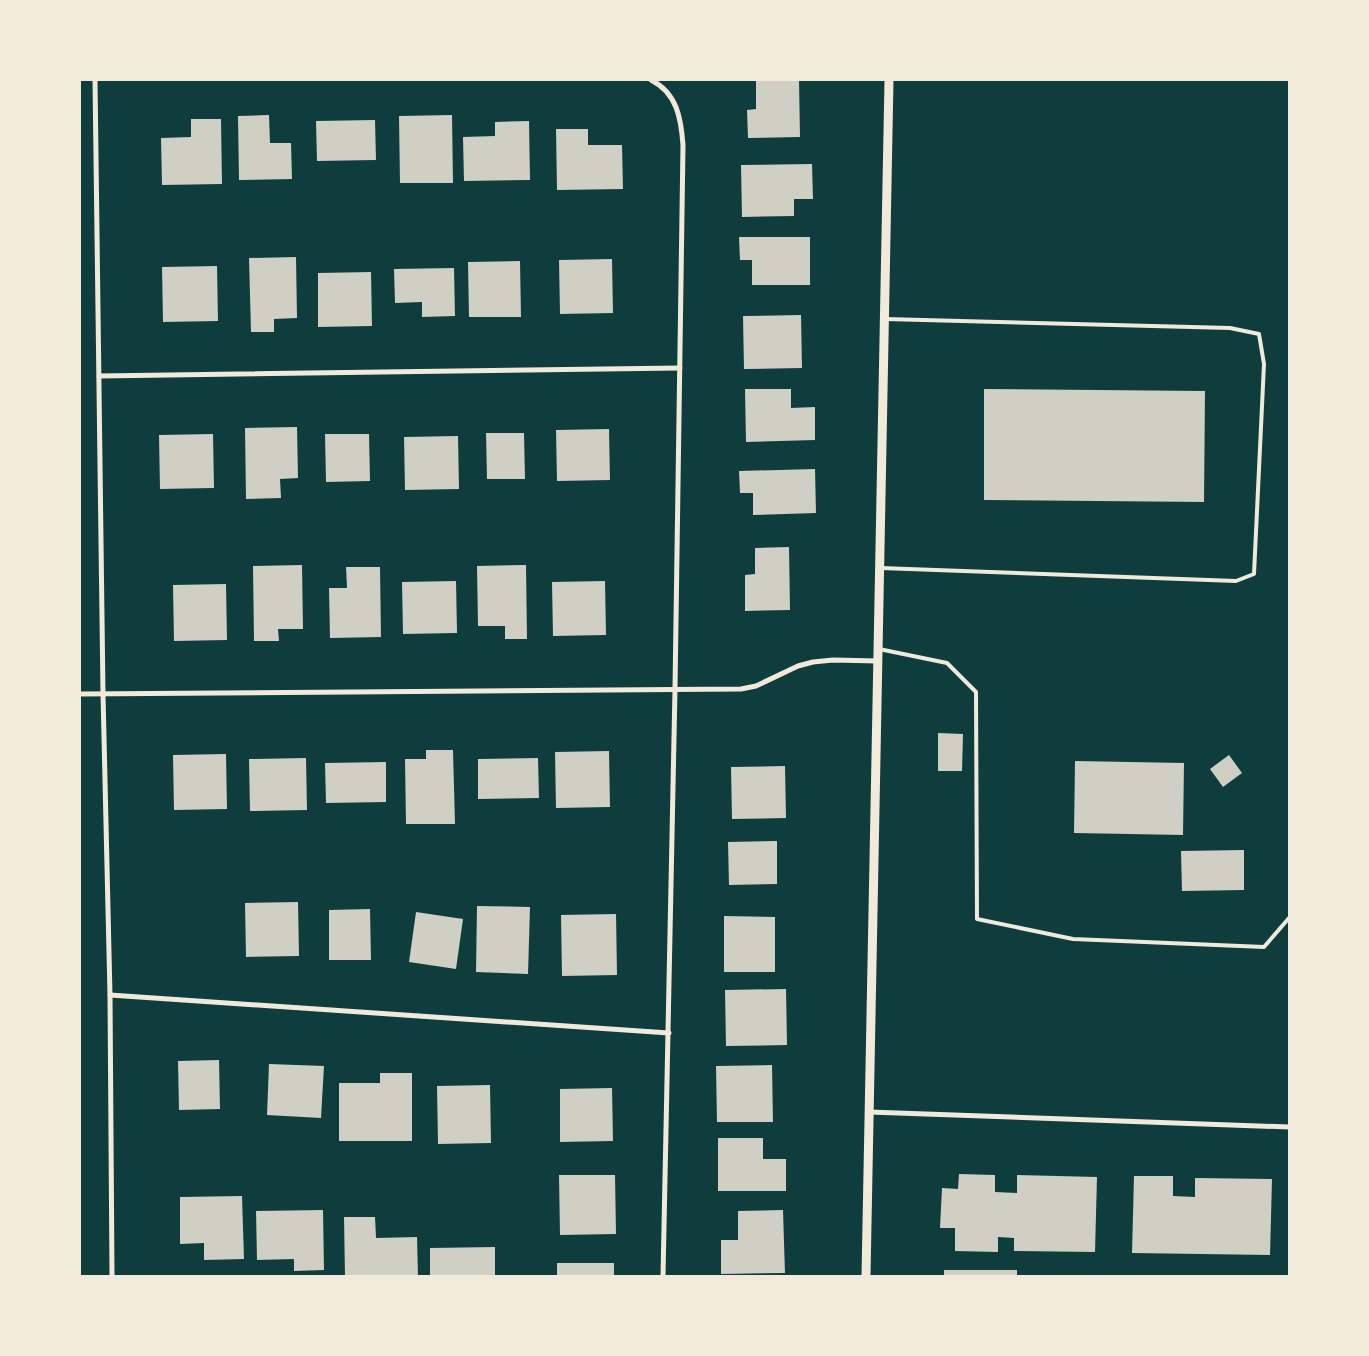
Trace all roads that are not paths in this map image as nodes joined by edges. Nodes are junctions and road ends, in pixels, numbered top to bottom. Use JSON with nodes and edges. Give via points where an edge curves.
{"nodes":[{"id":1,"x":95,"y":80,"type":"edge"},
{"id":2,"x":651,"y":80,"type":"edge"},
{"id":3,"x":889,"y":80,"type":"edge"},
{"id":4,"x":885,"y":319,"type":"junction"},
{"id":5,"x":680,"y":368,"type":"junction"},
{"id":6,"x":99,"y":376,"type":"junction"},
{"id":7,"x":880,"y":568,"type":"junction"},
{"id":8,"x":879,"y":649,"type":"junction"},
{"id":9,"x":878,"y":662,"type":"junction"},
{"id":10,"x":675,"y":689,"type":"junction"},
{"id":11,"x":80,"y":694,"type":"edge"},
{"id":12,"x":103,"y":694,"type":"junction"},
{"id":13,"x":1289,"y":918,"type":"edge"},
{"id":14,"x":110,"y":995,"type":"junction"},
{"id":15,"x":668,"y":1032,"type":"junction"},
{"id":16,"x":869,"y":1112,"type":"junction"},
{"id":17,"x":1289,"y":1127,"type":"edge"},
{"id":18,"x":112,"y":1276,"type":"edge"},
{"id":19,"x":663,"y":1276,"type":"edge"},
{"id":20,"x":866,"y":1276,"type":"edge"}],
"edges":[{"from":1,"to":6,"type":"street"},
{"from":2,"to":5,"type":"street","via":[[669,93],[681,122]]},
{"from":3,"to":4,"type":"street"},
{"from":4,"to":7,"type":"street"},
{"from":4,"to":7,"type":"lane","via":[[1230,328],[1259,334],[1264,364],[1254,574],[1236,581]]},
{"from":5,"to":6,"type":"street"},
{"from":5,"to":10,"type":"street"},
{"from":6,"to":12,"type":"street"},
{"from":7,"to":8,"type":"street"},
{"from":8,"to":9,"type":"street"},
{"from":8,"to":13,"type":"lane","via":[[947,663],[976,692],[977,920],[1073,939],[1264,947]]},
{"from":9,"to":10,"type":"street","via":[[813,662],[756,686]]},
{"from":9,"to":16,"type":"street"},
{"from":10,"to":12,"type":"street"},
{"from":10,"to":15,"type":"street"},
{"from":11,"to":12,"type":"street"},
{"from":12,"to":14,"type":"street"},
{"from":14,"to":15,"type":"street"},
{"from":14,"to":18,"type":"street"},
{"from":15,"to":19,"type":"street"},
{"from":16,"to":17,"type":"street"},
{"from":16,"to":20,"type":"street"}]}
